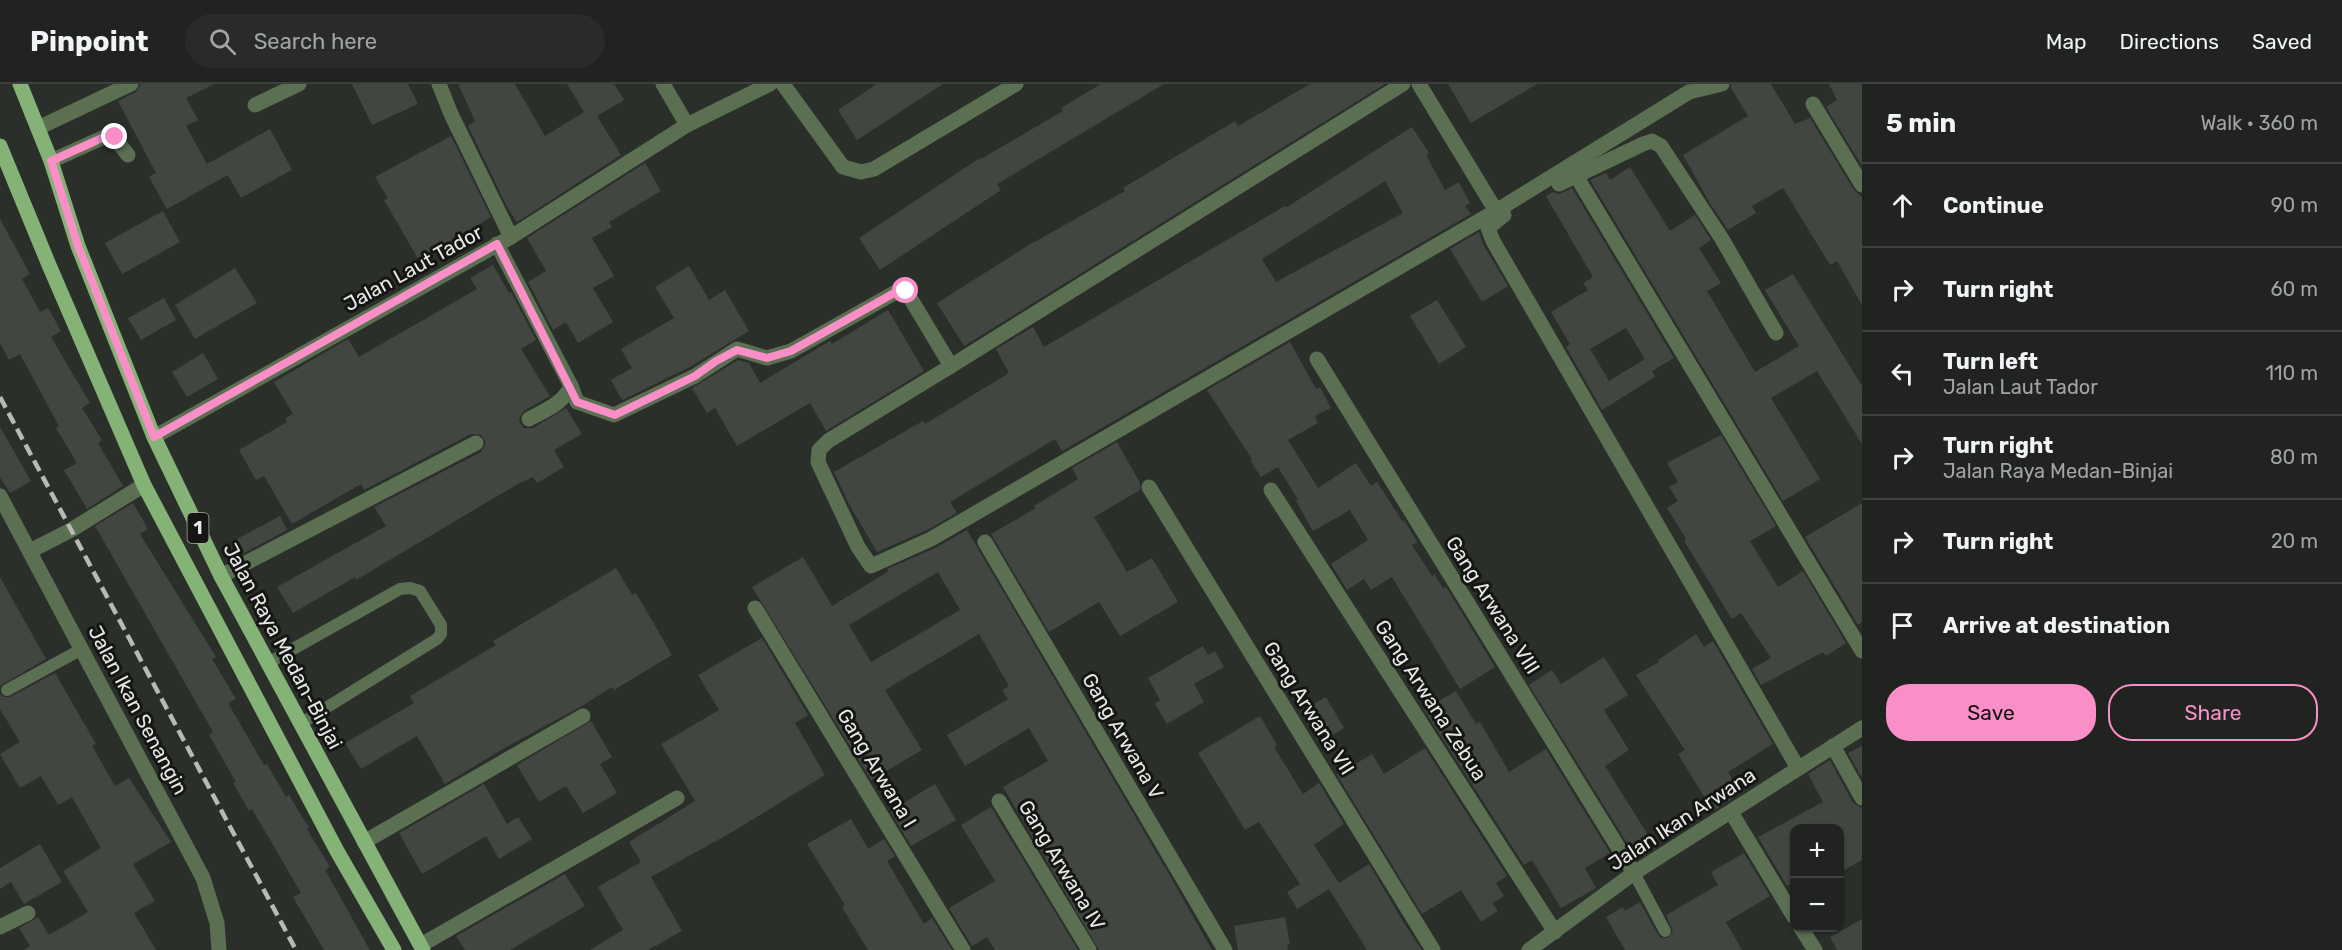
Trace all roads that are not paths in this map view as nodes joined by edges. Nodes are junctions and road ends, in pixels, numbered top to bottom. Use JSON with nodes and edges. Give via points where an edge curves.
{"nodes":[{"id":1,"x":20,"y":84,"type":"edge"},
{"id":2,"x":131,"y":84,"type":"edge"},
{"id":3,"x":299,"y":84,"type":"edge"},
{"id":4,"x":439,"y":84,"type":"edge"},
{"id":5,"x":663,"y":84,"type":"edge"},
{"id":6,"x":770,"y":84,"type":"edge"},
{"id":7,"x":783,"y":84,"type":"edge"},
{"id":8,"x":1016,"y":84,"type":"edge"},
{"id":9,"x":1403,"y":84,"type":"edge"},
{"id":10,"x":1419,"y":84,"type":"edge"},
{"id":11,"x":1722,"y":84,"type":"edge"},
{"id":12,"x":1813,"y":104,"type":"dead end"},
{"id":13,"x":255,"y":105,"type":"dead end"},
{"id":14,"x":687,"y":125,"type":"junction"},
{"id":15,"x":38,"y":128,"type":"junction"},
{"id":16,"x":0,"y":146,"type":"edge"},
{"id":17,"x":128,"y":155,"type":"dead end"},
{"id":18,"x":51,"y":161,"type":"junction"},
{"id":19,"x":1575,"y":174,"type":"junction"},
{"id":20,"x":1862,"y":185,"type":"edge"},
{"id":21,"x":1496,"y":211,"type":"junction"},
{"id":22,"x":504,"y":241,"type":"junction"},
{"id":23,"x":1776,"y":333,"type":"dead end"},
{"id":24,"x":1317,"y":359,"type":"dead end"},
{"id":25,"x":951,"y":366,"type":"junction"},
{"id":26,"x":571,"y":386,"type":"junction"},
{"id":27,"x":529,"y":419,"type":"dead end"},
{"id":28,"x":154,"y":437,"type":"junction"},
{"id":29,"x":476,"y":443,"type":"dead end"},
{"id":30,"x":144,"y":485,"type":"junction"},
{"id":31,"x":1149,"y":487,"type":"dead end"},
{"id":32,"x":1271,"y":490,"type":"dead end"},
{"id":33,"x":0,"y":496,"type":"edge"},
{"id":34,"x":985,"y":542,"type":"dead end"},
{"id":35,"x":30,"y":551,"type":"junction"},
{"id":36,"x":221,"y":576,"type":"junction"},
{"id":37,"x":755,"y":608,"type":"dead end"},
{"id":38,"x":82,"y":649,"type":"junction"},
{"id":39,"x":1862,"y":651,"type":"edge"},
{"id":40,"x":268,"y":663,"type":"junction"},
{"id":41,"x":6,"y":690,"type":"dead end"},
{"id":42,"x":583,"y":716,"type":"dead end"},
{"id":43,"x":300,"y":724,"type":"junction"},
{"id":44,"x":1862,"y":728,"type":"edge"},
{"id":45,"x":1833,"y":746,"type":"junction"},
{"id":46,"x":1798,"y":768,"type":"junction"},
{"id":47,"x":677,"y":798,"type":"dead end"},
{"id":48,"x":1862,"y":798,"type":"edge"},
{"id":49,"x":999,"y":801,"type":"dead end"},
{"id":50,"x":1731,"y":812,"type":"junction"},
{"id":51,"x":364,"y":842,"type":"junction"},
{"id":52,"x":1634,"y":873,"type":"junction"},
{"id":53,"x":1790,"y":910,"type":"edge"},
{"id":54,"x":28,"y":913,"type":"dead end"},
{"id":55,"x":0,"y":927,"type":"edge"},
{"id":56,"x":411,"y":929,"type":"junction"},
{"id":57,"x":1665,"y":931,"type":"dead end"},
{"id":58,"x":1555,"y":932,"type":"junction"},
{"id":59,"x":1804,"y":932,"type":"edge"},
{"id":60,"x":392,"y":946,"type":"edge"},
{"id":61,"x":216,"y":948,"type":"edge"},
{"id":62,"x":422,"y":948,"type":"edge"},
{"id":63,"x":963,"y":950,"type":"edge"},
{"id":64,"x":1089,"y":950,"type":"edge"},
{"id":65,"x":1225,"y":950,"type":"edge"},
{"id":66,"x":1433,"y":950,"type":"edge"},
{"id":67,"x":1529,"y":950,"type":"edge"},
{"id":68,"x":1815,"y":950,"type":"edge"}],
"edges":[{"from":1,"to":15,"type":"main road","name":"Jalan Raya Medan-Binjai","number":"1"},
{"from":2,"to":15,"type":"street"},
{"from":3,"to":13,"type":"street"},
{"from":4,"to":22,"type":"street"},
{"from":5,"to":14,"type":"street"},
{"from":6,"to":14,"type":"street","name":"Jalan Laut Tador"},
{"from":7,"to":8,"type":"street","via":[[843,167],[861,172],[874,169]]},
{"from":9,"to":25,"type":"street"},
{"from":10,"to":21,"type":"street"},
{"from":11,"to":21,"type":"street","via":[[1689,92]]},
{"from":12,"to":20,"type":"street"},
{"from":14,"to":22,"type":"street","name":"Jalan Laut Tador"},
{"from":15,"to":18,"type":"main road","name":"Jalan Raya Medan-Binjai","number":"1"},
{"from":16,"to":30,"type":"main road","number":"1"},
{"from":17,"to":18,"type":"street","via":[[111,134]]},
{"from":18,"to":28,"type":"main road","name":"Jalan Raya Medan-Binjai","number":"1","via":[[78,246]]},
{"from":19,"to":23,"type":"street","via":[[1652,141],[1661,146],[1722,238]]},
{"from":19,"to":39,"type":"street"},
{"from":19,"to":46,"type":"street","via":[[1488,228]]},
{"from":21,"to":25,"type":"street","via":[[931,539],[872,566],[858,547],[818,462],[819,450]]},
{"from":22,"to":26,"type":"street"},
{"from":22,"to":28,"type":"street","name":"Jalan Laut Tador"},
{"from":24,"to":52,"type":"street","name":"Gang Arwana VIII"},
{"from":25,"to":26,"type":"street","via":[[906,291],[896,292],[791,351],[767,358],[737,350],[695,376],[615,415],[577,402]]},
{"from":26,"to":27,"type":"street","via":[[558,403]]},
{"from":28,"to":36,"type":"main road","name":"Jalan Raya Medan-Binjai","number":"1"},
{"from":29,"to":36,"type":"street"},
{"from":30,"to":35,"type":"street"},
{"from":30,"to":60,"type":"main road","number":"1","via":[[337,851]]},
{"from":31,"to":66,"type":"street","name":"Gang Arwana VII"},
{"from":32,"to":58,"type":"street","name":"Gang Arwana Zebua"},
{"from":33,"to":35,"type":"street","name":"Jalan Ikan Senangin"},
{"from":34,"to":65,"type":"street","name":"Gang Arwana V"},
{"from":35,"to":38,"type":"street","name":"Jalan Ikan Senangin"},
{"from":36,"to":40,"type":"main road","name":"Jalan Raya Medan-Binjai","number":"1"},
{"from":37,"to":63,"type":"street","name":"Gang Arwana I"},
{"from":38,"to":41,"type":"lane"},
{"from":38,"to":61,"type":"street","name":"Jalan Ikan Senangin","via":[[203,878],[217,923]]},
{"from":40,"to":43,"type":"main road","name":"Jalan Raya Medan-Binjai","number":"1"},
{"from":40,"to":43,"type":"lane","via":[[400,589],[420,591],[441,625],[437,639]]},
{"from":42,"to":51,"type":"street"},
{"from":43,"to":51,"type":"main road","name":"Jalan Raya Medan-Binjai","number":"1"},
{"from":44,"to":45,"type":"street","name":"Jalan Ikan Arwana"},
{"from":45,"to":46,"type":"street","name":"Jalan Ikan Arwana"},
{"from":45,"to":48,"type":"street"},
{"from":46,"to":50,"type":"street","name":"Jalan Ikan Arwana"},
{"from":47,"to":62,"type":"street"},
{"from":49,"to":64,"type":"street","name":"Gang Arwana IV"},
{"from":50,"to":52,"type":"street","name":"Jalan Ikan Arwana"},
{"from":50,"to":53,"type":"street"},
{"from":51,"to":56,"type":"main road","name":"Jalan Raya Medan-Binjai","number":"1"},
{"from":52,"to":57,"type":"lane"},
{"from":52,"to":58,"type":"street","name":"Jalan Ikan Arwana"},
{"from":54,"to":55,"type":"street"},
{"from":56,"to":60,"type":"main road"},
{"from":56,"to":62,"type":"main road","name":"Jalan Raya Medan-Binjai","number":"1"},
{"from":58,"to":67,"type":"street","name":"Jalan Ikan Arwana"},
{"from":59,"to":68,"type":"street"}]}
